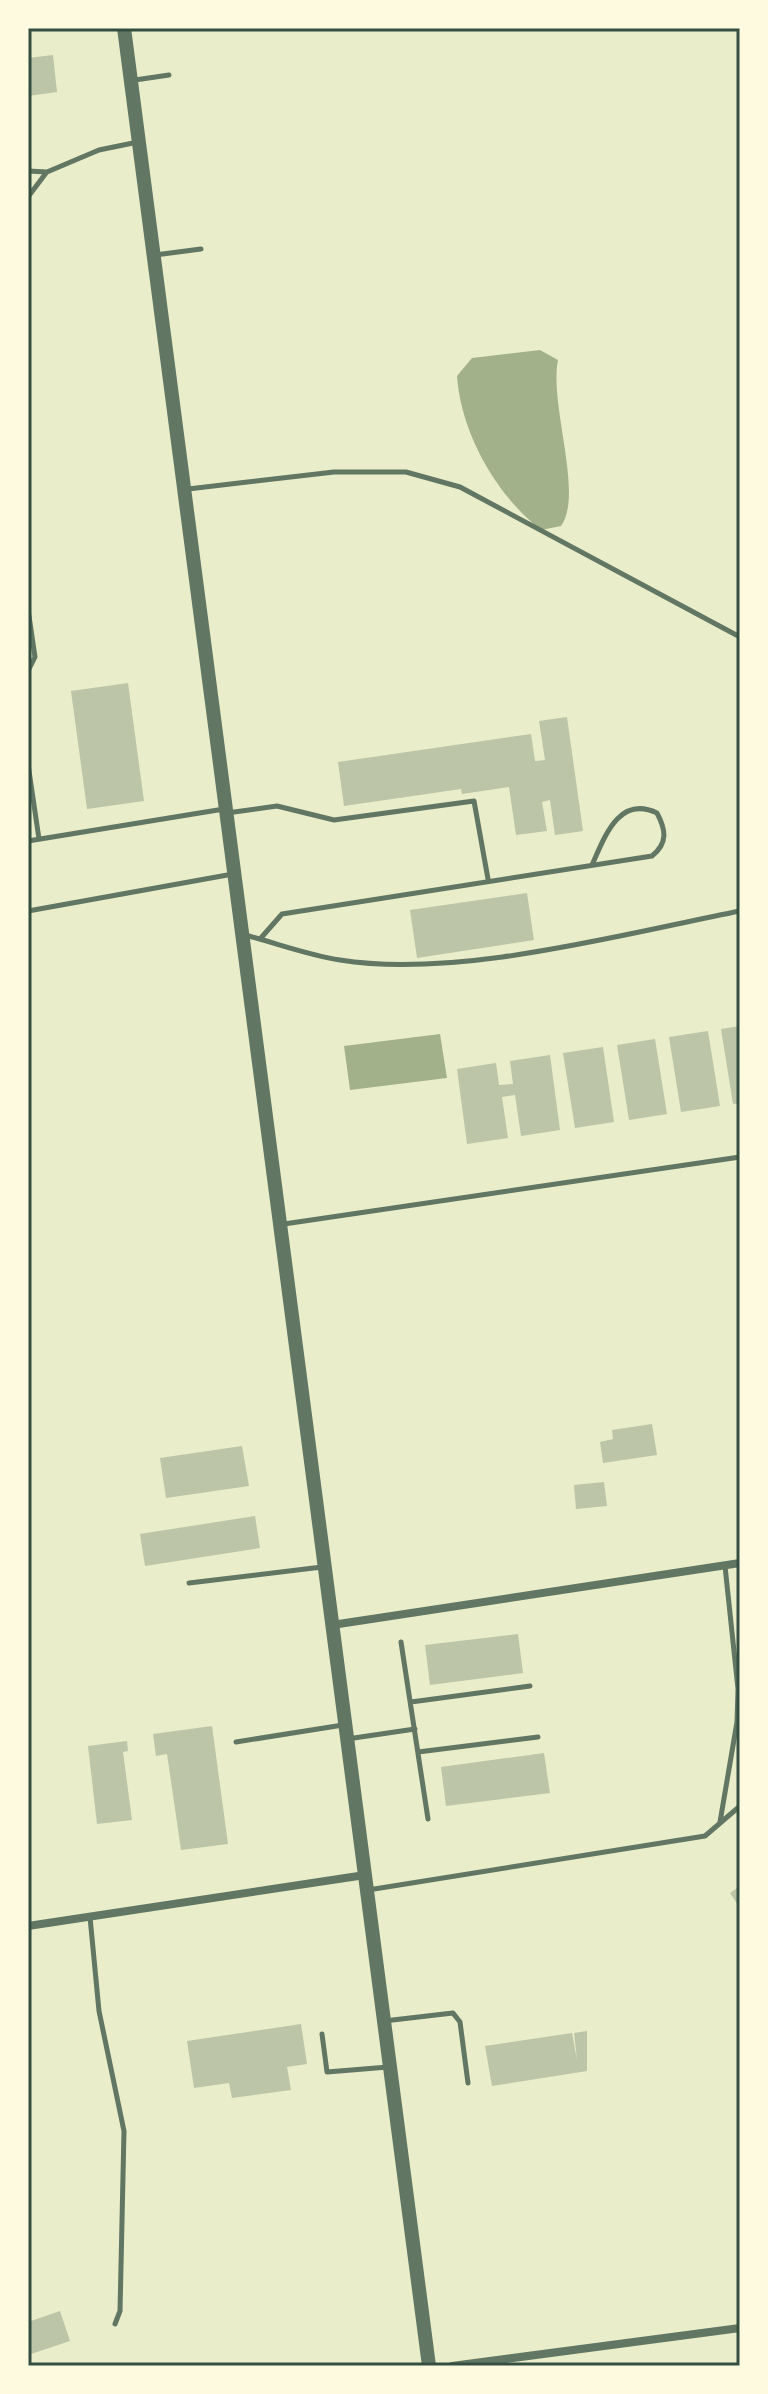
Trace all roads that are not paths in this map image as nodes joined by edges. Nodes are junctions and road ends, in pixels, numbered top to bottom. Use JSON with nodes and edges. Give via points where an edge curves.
{"nodes":[{"id":1,"x":124,"y":28,"type":"edge"},
{"id":2,"x":169,"y":75,"type":"dead end"},
{"id":3,"x":131,"y":80,"type":"junction"},
{"id":4,"x":139,"y":142,"type":"junction"},
{"id":5,"x":28,"y":171,"type":"edge"},
{"id":6,"x":47,"y":172,"type":"junction"},
{"id":7,"x":28,"y":197,"type":"edge"},
{"id":8,"x":201,"y":249,"type":"dead end"},
{"id":9,"x":153,"y":255,"type":"junction"},
{"id":10,"x":183,"y":490,"type":"junction"},
{"id":11,"x":28,"y":609,"type":"edge"},
{"id":12,"x":740,"y":637,"type":"edge"},
{"id":13,"x":28,"y":671,"type":"edge"},
{"id":14,"x":28,"y":764,"type":"edge"},
{"id":15,"x":225,"y":811,"type":"junction"},
{"id":16,"x":39,"y":839,"type":"junction"},
{"id":17,"x":28,"y":841,"type":"edge"},
{"id":18,"x":592,"y":865,"type":"junction"},
{"id":19,"x":234,"y":874,"type":"junction"},
{"id":20,"x":488,"y":879,"type":"junction"},
{"id":21,"x":28,"y":911,"type":"edge"},
{"id":22,"x":740,"y":911,"type":"edge"},
{"id":23,"x":241,"y":934,"type":"junction"},
{"id":24,"x":260,"y":939,"type":"junction"},
{"id":25,"x":740,"y":1157,"type":"edge"},
{"id":26,"x":279,"y":1224,"type":"junction"},
{"id":27,"x":740,"y":1563,"type":"edge"},
{"id":28,"x":724,"y":1565,"type":"junction"},
{"id":29,"x":323,"y":1567,"type":"junction"},
{"id":30,"x":189,"y":1583,"type":"dead end"},
{"id":31,"x":331,"y":1625,"type":"junction"},
{"id":32,"x":401,"y":1642,"type":"dead end"},
{"id":33,"x":530,"y":1686,"type":"dead end"},
{"id":34,"x":411,"y":1702,"type":"junction"},
{"id":35,"x":415,"y":1729,"type":"junction"},
{"id":36,"x":345,"y":1732,"type":"junction"},
{"id":37,"x":538,"y":1737,"type":"dead end"},
{"id":38,"x":236,"y":1742,"type":"dead end"},
{"id":39,"x":418,"y":1752,"type":"junction"},
{"id":40,"x":740,"y":1806,"type":"edge"},
{"id":41,"x":428,"y":1819,"type":"dead end"},
{"id":42,"x":720,"y":1822,"type":"junction"},
{"id":43,"x":366,"y":1883,"type":"junction"},
{"id":44,"x":90,"y":1917,"type":"junction"},
{"id":45,"x":28,"y":1926,"type":"edge"},
{"id":46,"x":383,"y":2022,"type":"junction"},
{"id":47,"x":322,"y":2034,"type":"dead end"},
{"id":48,"x":389,"y":2067,"type":"junction"},
{"id":49,"x":468,"y":2083,"type":"dead end"},
{"id":50,"x":115,"y":2324,"type":"dead end"},
{"id":51,"x":740,"y":2328,"type":"edge"},
{"id":52,"x":429,"y":2366,"type":"edge"},
{"id":53,"x":452,"y":2366,"type":"edge"}],
"edges":[{"from":1,"to":3,"type":"street"},
{"from":2,"to":3,"type":"lane"},
{"from":3,"to":4,"type":"street"},
{"from":4,"to":6,"type":"lane","via":[[99,150]]},
{"from":4,"to":9,"type":"street"},
{"from":5,"to":6,"type":"lane"},
{"from":6,"to":7,"type":"lane"},
{"from":8,"to":9,"type":"lane"},
{"from":9,"to":10,"type":"street"},
{"from":10,"to":12,"type":"lane","via":[[334,472],[406,472],[460,487]]},
{"from":10,"to":15,"type":"street"},
{"from":11,"to":13,"type":"lane","via":[[35,657]]},
{"from":14,"to":16,"type":"lane"},
{"from":15,"to":16,"type":"lane"},
{"from":15,"to":19,"type":"street"},
{"from":15,"to":20,"type":"lane","via":[[277,806],[334,820],[474,801]]},
{"from":16,"to":17,"type":"lane"},
{"from":18,"to":18,"type":"lane","via":[[652,856],[663,847],[657,813],[629,808],[607,833]]},
{"from":18,"to":20,"type":"lane"},
{"from":19,"to":21,"type":"lane"},
{"from":19,"to":23,"type":"street"},
{"from":20,"to":24,"type":"lane","via":[[282,914]]},
{"from":22,"to":24,"type":"lane","via":[[526,952],[413,964],[340,960]]},
{"from":23,"to":24,"type":"lane"},
{"from":23,"to":26,"type":"street"},
{"from":25,"to":26,"type":"lane"},
{"from":26,"to":29,"type":"street"},
{"from":27,"to":28,"type":"street"},
{"from":28,"to":31,"type":"street"},
{"from":28,"to":42,"type":"lane","via":[[738,1689]]},
{"from":29,"to":30,"type":"lane"},
{"from":29,"to":31,"type":"street"},
{"from":31,"to":36,"type":"street"},
{"from":32,"to":34,"type":"lane"},
{"from":33,"to":34,"type":"lane"},
{"from":34,"to":35,"type":"lane"},
{"from":35,"to":36,"type":"lane"},
{"from":35,"to":39,"type":"lane"},
{"from":36,"to":38,"type":"lane"},
{"from":36,"to":43,"type":"street"},
{"from":37,"to":39,"type":"lane"},
{"from":39,"to":41,"type":"lane"},
{"from":40,"to":42,"type":"lane"},
{"from":42,"to":43,"type":"lane","via":[[705,1836]]},
{"from":43,"to":44,"type":"street"},
{"from":43,"to":46,"type":"street"},
{"from":44,"to":45,"type":"street"},
{"from":44,"to":50,"type":"lane","via":[[99,2011],[124,2131],[120,2311]]},
{"from":46,"to":48,"type":"street"},
{"from":46,"to":49,"type":"lane","via":[[453,2013],[460,2022]]},
{"from":47,"to":48,"type":"lane","via":[[327,2072]]},
{"from":48,"to":52,"type":"street"},
{"from":51,"to":53,"type":"street"}]}
